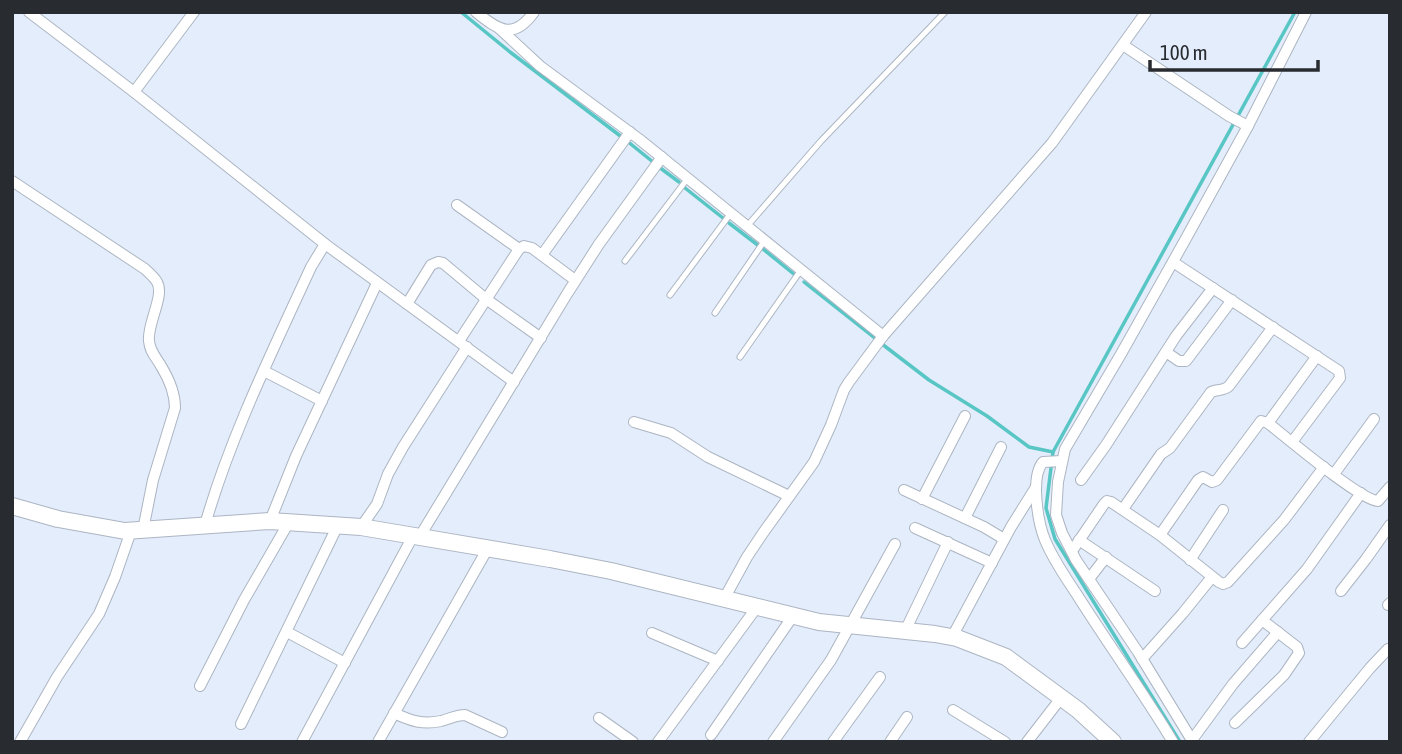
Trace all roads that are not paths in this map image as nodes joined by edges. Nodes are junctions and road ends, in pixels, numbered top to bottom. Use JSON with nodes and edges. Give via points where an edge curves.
{"nodes":[{"id":1,"x":29,"y":12,"type":"edge"},
{"id":2,"x":476,"y":12,"type":"edge"},
{"id":3,"x":534,"y":12,"type":"edge"},
{"id":4,"x":945,"y":12,"type":"edge"},
{"id":5,"x":1146,"y":12,"type":"edge"},
{"id":6,"x":1307,"y":12,"type":"edge"},
{"id":7,"x":188,"y":14,"type":"edge"},
{"id":8,"x":499,"y":28,"type":"junction"},
{"id":9,"x":1123,"y":45,"type":"junction"},
{"id":10,"x":134,"y":92,"type":"junction"},
{"id":11,"x":1245,"y":124,"type":"junction"},
{"id":12,"x":629,"y":132,"type":"junction"},
{"id":13,"x":662,"y":157,"type":"junction"},
{"id":14,"x":688,"y":178,"type":"junction"},
{"id":15,"x":12,"y":181,"type":"edge"},
{"id":16,"x":457,"y":205,"type":"dead end"},
{"id":17,"x":731,"y":212,"type":"junction"},
{"id":18,"x":748,"y":225,"type":"junction"},
{"id":19,"x":765,"y":240,"type":"junction"},
{"id":20,"x":325,"y":244,"type":"junction"},
{"id":21,"x":519,"y":249,"type":"junction"},
{"id":22,"x":542,"y":255,"type":"junction"},
{"id":23,"x":625,"y":261,"type":"dead end"},
{"id":24,"x":1173,"y":262,"type":"junction"},
{"id":25,"x":801,"y":270,"type":"junction"},
{"id":26,"x":575,"y":280,"type":"junction"},
{"id":27,"x":377,"y":283,"type":"junction"},
{"id":28,"x":1213,"y":288,"type":"junction"},
{"id":29,"x":670,"y":295,"type":"dead end"},
{"id":30,"x":486,"y":299,"type":"junction"},
{"id":31,"x":1232,"y":300,"type":"junction"},
{"id":32,"x":407,"y":303,"type":"junction"},
{"id":33,"x":715,"y":313,"type":"dead end"},
{"id":34,"x":1273,"y":327,"type":"junction"},
{"id":35,"x":883,"y":336,"type":"junction"},
{"id":36,"x":541,"y":338,"type":"junction"},
{"id":37,"x":463,"y":344,"type":"junction"},
{"id":38,"x":1166,"y":352,"type":"junction"},
{"id":39,"x":1317,"y":356,"type":"junction"},
{"id":40,"x":740,"y":357,"type":"dead end"},
{"id":41,"x":264,"y":371,"type":"junction"},
{"id":42,"x":514,"y":382,"type":"junction"},
{"id":43,"x":322,"y":401,"type":"junction"},
{"id":44,"x":965,"y":416,"type":"dead end"},
{"id":45,"x":1374,"y":419,"type":"dead end"},
{"id":46,"x":634,"y":422,"type":"dead end"},
{"id":47,"x":1268,"y":423,"type":"junction"},
{"id":48,"x":1292,"y":442,"type":"junction"},
{"id":49,"x":1001,"y":447,"type":"dead end"},
{"id":50,"x":1055,"y":461,"type":"junction"},
{"id":51,"x":1329,"y":471,"type":"junction"},
{"id":52,"x":1081,"y":480,"type":"dead end"},
{"id":53,"x":1037,"y":485,"type":"junction"},
{"id":54,"x":1390,"y":487,"type":"edge"},
{"id":55,"x":904,"y":490,"type":"dead end"},
{"id":56,"x":1361,"y":493,"type":"junction"},
{"id":57,"x":789,"y":496,"type":"junction"},
{"id":58,"x":922,"y":499,"type":"junction"},
{"id":59,"x":12,"y":506,"type":"edge"},
{"id":60,"x":1123,"y":509,"type":"junction"},
{"id":61,"x":1223,"y":510,"type":"dead end"},
{"id":62,"x":965,"y":518,"type":"junction"},
{"id":63,"x":270,"y":521,"type":"junction"},
{"id":64,"x":289,"y":522,"type":"junction"},
{"id":65,"x":205,"y":525,"type":"junction"},
{"id":66,"x":338,"y":525,"type":"junction"},
{"id":67,"x":1390,"y":525,"type":"edge"},
{"id":68,"x":361,"y":527,"type":"junction"},
{"id":69,"x":915,"y":528,"type":"dead end"},
{"id":70,"x":137,"y":531,"type":"junction"},
{"id":71,"x":417,"y":536,"type":"junction"},
{"id":72,"x":1160,"y":536,"type":"junction"},
{"id":73,"x":1004,"y":539,"type":"junction"},
{"id":74,"x":1079,"y":540,"type":"junction"},
{"id":75,"x":948,"y":542,"type":"junction"},
{"id":76,"x":895,"y":544,"type":"dead end"},
{"id":77,"x":488,"y":548,"type":"junction"},
{"id":78,"x":1072,"y":551,"type":"junction"},
{"id":79,"x":1105,"y":557,"type":"junction"},
{"id":80,"x":1190,"y":560,"type":"junction"},
{"id":81,"x":992,"y":563,"type":"junction"},
{"id":82,"x":1212,"y":577,"type":"junction"},
{"id":83,"x":1089,"y":579,"type":"junction"},
{"id":84,"x":1155,"y":591,"type":"dead end"},
{"id":85,"x":1340,"y":591,"type":"dead end"},
{"id":86,"x":724,"y":599,"type":"junction"},
{"id":87,"x":757,"y":607,"type":"junction"},
{"id":88,"x":793,"y":616,"type":"junction"},
{"id":89,"x":1262,"y":620,"type":"junction"},
{"id":90,"x":851,"y":626,"type":"junction"},
{"id":91,"x":905,"y":631,"type":"junction"},
{"id":92,"x":287,"y":632,"type":"junction"},
{"id":93,"x":1279,"y":632,"type":"junction"},
{"id":94,"x":652,"y":633,"type":"dead end"},
{"id":95,"x":952,"y":637,"type":"junction"},
{"id":96,"x":1242,"y":643,"type":"dead end"},
{"id":97,"x":1388,"y":649,"type":"dead end"},
{"id":98,"x":1143,"y":659,"type":"junction"},
{"id":99,"x":718,"y":661,"type":"junction"},
{"id":100,"x":345,"y":663,"type":"junction"},
{"id":101,"x":880,"y":677,"type":"dead end"},
{"id":102,"x":200,"y":686,"type":"dead end"},
{"id":103,"x":1061,"y":698,"type":"junction"},
{"id":104,"x":953,"y":710,"type":"dead end"},
{"id":105,"x":394,"y":713,"type":"junction"},
{"id":106,"x":907,"y":717,"type":"dead end"},
{"id":107,"x":599,"y":719,"type":"dead end"},
{"id":108,"x":1235,"y":723,"type":"dead end"},
{"id":109,"x":241,"y":724,"type":"dead end"},
{"id":110,"x":502,"y":732,"type":"dead end"},
{"id":111,"x":711,"y":735,"type":"dead end"},
{"id":112,"x":1105,"y":739,"type":"edge"},
{"id":113,"x":1193,"y":741,"type":"edge"},
{"id":114,"x":20,"y":742,"type":"edge"},
{"id":115,"x":302,"y":742,"type":"edge"},
{"id":116,"x":378,"y":742,"type":"edge"},
{"id":117,"x":632,"y":742,"type":"edge"},
{"id":118,"x":658,"y":742,"type":"edge"},
{"id":119,"x":773,"y":742,"type":"edge"},
{"id":120,"x":833,"y":742,"type":"edge"},
{"id":121,"x":890,"y":742,"type":"edge"},
{"id":122,"x":1005,"y":742,"type":"edge"},
{"id":123,"x":1027,"y":742,"type":"edge"},
{"id":124,"x":1173,"y":742,"type":"edge"},
{"id":125,"x":1309,"y":742,"type":"edge"}],
"edges":[{"from":1,"to":10,"type":"street"},
{"from":2,"to":8,"type":"street"},
{"from":3,"to":8,"type":"street","via":[[514,30]]},
{"from":4,"to":18,"type":"lane"},
{"from":5,"to":9,"type":"street"},
{"from":6,"to":11,"type":"street"},
{"from":7,"to":10,"type":"street"},
{"from":8,"to":12,"type":"street","via":[[540,66]]},
{"from":9,"to":11,"type":"street"},
{"from":9,"to":35,"type":"street","via":[[1052,143]]},
{"from":10,"to":20,"type":"street"},
{"from":11,"to":24,"type":"street"},
{"from":12,"to":13,"type":"street"},
{"from":12,"to":22,"type":"street"},
{"from":13,"to":14,"type":"street"},
{"from":13,"to":26,"type":"street"},
{"from":14,"to":17,"type":"street"},
{"from":14,"to":23,"type":"lane"},
{"from":15,"to":70,"type":"street","via":[[158,283],[149,341],[173,390],[175,408]]},
{"from":16,"to":21,"type":"street"},
{"from":17,"to":18,"type":"street"},
{"from":17,"to":29,"type":"lane"},
{"from":18,"to":19,"type":"street"},
{"from":19,"to":25,"type":"street"},
{"from":19,"to":33,"type":"lane"},
{"from":20,"to":27,"type":"street"},
{"from":20,"to":41,"type":"street"},
{"from":21,"to":22,"type":"street","via":[[528,246]]},
{"from":21,"to":30,"type":"street"},
{"from":22,"to":26,"type":"street"},
{"from":24,"to":28,"type":"street"},
{"from":24,"to":50,"type":"street"},
{"from":25,"to":35,"type":"street"},
{"from":25,"to":40,"type":"lane"},
{"from":26,"to":36,"type":"street"},
{"from":27,"to":32,"type":"street"},
{"from":27,"to":43,"type":"street"},
{"from":28,"to":31,"type":"street"},
{"from":28,"to":38,"type":"street"},
{"from":30,"to":32,"type":"street","via":[[438,262],[431,265]]},
{"from":30,"to":36,"type":"street"},
{"from":30,"to":37,"type":"street"},
{"from":31,"to":34,"type":"street"},
{"from":31,"to":38,"type":"street","via":[[1186,361]]},
{"from":32,"to":37,"type":"street"},
{"from":34,"to":39,"type":"street"},
{"from":34,"to":60,"type":"street","via":[[1229,386],[1212,392]]},
{"from":35,"to":57,"type":"street","via":[[844,390],[814,462]]},
{"from":36,"to":42,"type":"street"},
{"from":37,"to":42,"type":"street"},
{"from":37,"to":68,"type":"street"},
{"from":38,"to":52,"type":"street"},
{"from":39,"to":47,"type":"street"},
{"from":39,"to":48,"type":"street","via":[[1336,368],[1339,378]]},
{"from":41,"to":43,"type":"street"},
{"from":41,"to":65,"type":"street"},
{"from":42,"to":71,"type":"street"},
{"from":43,"to":63,"type":"street"},
{"from":44,"to":58,"type":"street"},
{"from":45,"to":51,"type":"street"},
{"from":46,"to":57,"type":"street","via":[[671,433],[708,457]]},
{"from":47,"to":48,"type":"street"},
{"from":47,"to":72,"type":"street","via":[[1259,423],[1215,482],[1200,478]]},
{"from":48,"to":51,"type":"street"},
{"from":49,"to":62,"type":"street"},
{"from":50,"to":53,"type":"street","via":[[1039,467]]},
{"from":50,"to":78,"type":"street","via":[[1056,515]]},
{"from":51,"to":56,"type":"street"},
{"from":51,"to":82,"type":"street","via":[[1228,582]]},
{"from":53,"to":73,"type":"street"},
{"from":53,"to":124,"type":"street","via":[[1039,518],[1048,548]]},
{"from":54,"to":56,"type":"street","via":[[1378,501]]},
{"from":55,"to":58,"type":"street"},
{"from":56,"to":89,"type":"street","via":[[1307,569]]},
{"from":57,"to":86,"type":"street"},
{"from":58,"to":62,"type":"street"},
{"from":59,"to":70,"type":"street","via":[[102,528]]},
{"from":60,"to":72,"type":"street"},
{"from":60,"to":74,"type":"street","via":[[1107,501]]},
{"from":61,"to":80,"type":"street"},
{"from":62,"to":73,"type":"street"},
{"from":63,"to":64,"type":"street"},
{"from":63,"to":65,"type":"street"},
{"from":64,"to":66,"type":"street"},
{"from":64,"to":102,"type":"street"},
{"from":65,"to":70,"type":"street"},
{"from":66,"to":68,"type":"street"},
{"from":66,"to":92,"type":"street"},
{"from":67,"to":85,"type":"street"},
{"from":68,"to":71,"type":"street"},
{"from":69,"to":75,"type":"street"},
{"from":70,"to":114,"type":"street","via":[[102,608]]},
{"from":71,"to":77,"type":"street"},
{"from":71,"to":100,"type":"street"},
{"from":72,"to":80,"type":"street"},
{"from":73,"to":81,"type":"street"},
{"from":74,"to":78,"type":"street"},
{"from":74,"to":79,"type":"street"},
{"from":75,"to":81,"type":"street"},
{"from":75,"to":91,"type":"street"},
{"from":76,"to":90,"type":"street"},
{"from":77,"to":86,"type":"street"},
{"from":77,"to":105,"type":"street"},
{"from":78,"to":83,"type":"street"},
{"from":79,"to":83,"type":"street"},
{"from":79,"to":84,"type":"street"},
{"from":80,"to":82,"type":"street"},
{"from":81,"to":95,"type":"street"},
{"from":82,"to":98,"type":"street"},
{"from":83,"to":98,"type":"street"},
{"from":86,"to":87,"type":"street"},
{"from":87,"to":88,"type":"street"},
{"from":87,"to":99,"type":"street"},
{"from":88,"to":90,"type":"street"},
{"from":88,"to":111,"type":"street"},
{"from":89,"to":93,"type":"street"},
{"from":89,"to":96,"type":"street"},
{"from":90,"to":91,"type":"street"},
{"from":90,"to":119,"type":"street"},
{"from":91,"to":95,"type":"street"},
{"from":92,"to":100,"type":"street"},
{"from":92,"to":109,"type":"street"},
{"from":93,"to":108,"type":"street","via":[[1299,653]]},
{"from":93,"to":113,"type":"street","via":[[1233,684]]},
{"from":94,"to":99,"type":"street"},
{"from":95,"to":103,"type":"street","via":[[1006,657]]},
{"from":97,"to":125,"type":"street"},
{"from":98,"to":113,"type":"street"},
{"from":99,"to":118,"type":"street"},
{"from":100,"to":115,"type":"street"},
{"from":101,"to":120,"type":"street"},
{"from":103,"to":112,"type":"street"},
{"from":103,"to":123,"type":"street"},
{"from":104,"to":122,"type":"street"},
{"from":105,"to":110,"type":"street","via":[[421,723],[464,715]]},
{"from":105,"to":116,"type":"street"},
{"from":106,"to":121,"type":"street"},
{"from":107,"to":117,"type":"street"}]}
